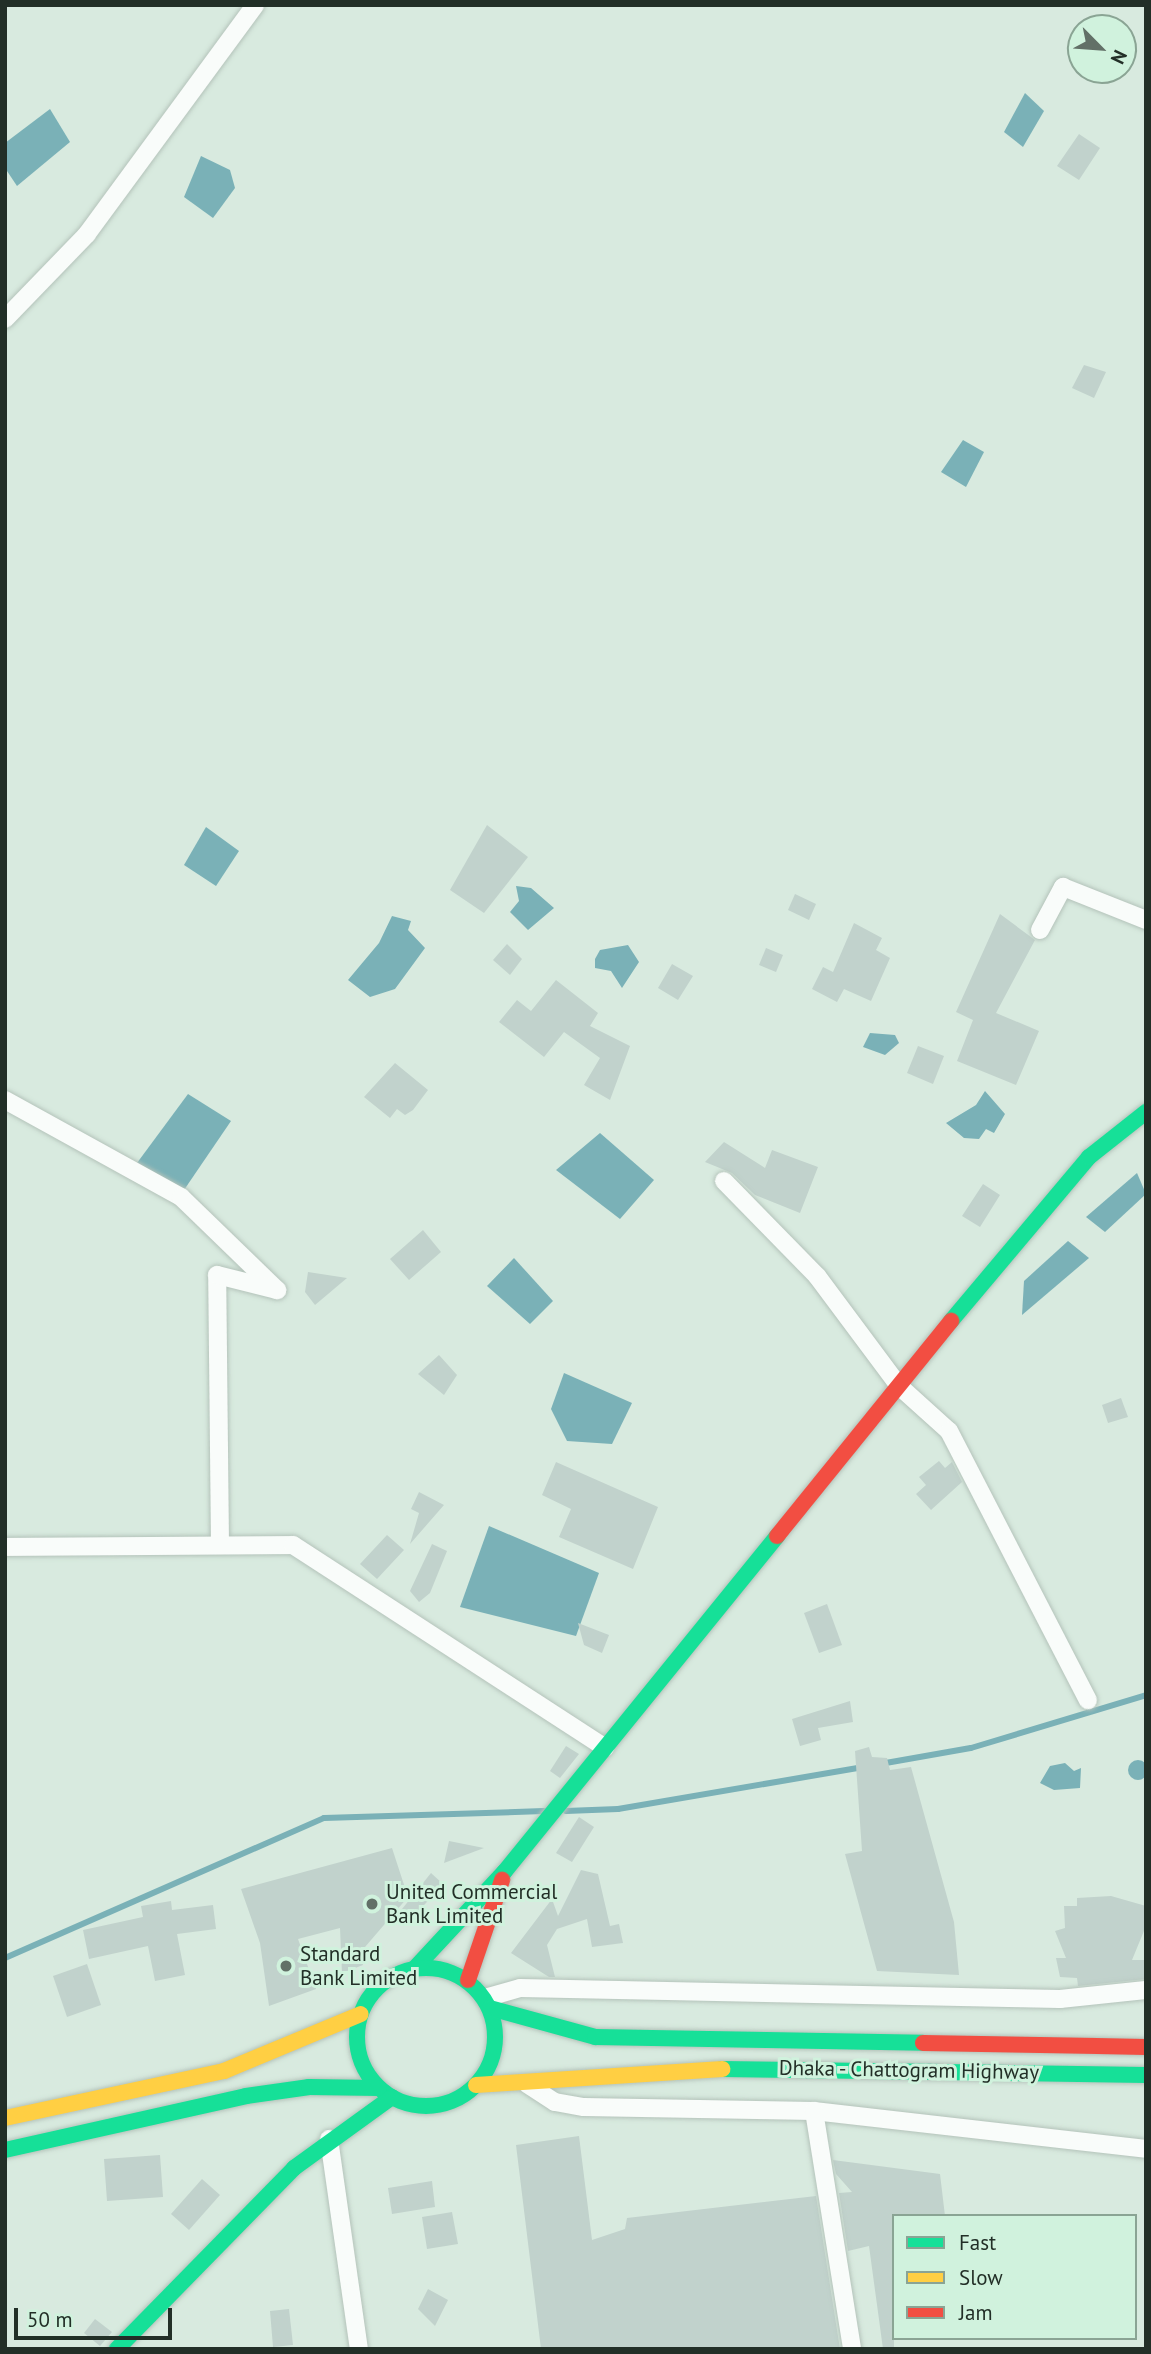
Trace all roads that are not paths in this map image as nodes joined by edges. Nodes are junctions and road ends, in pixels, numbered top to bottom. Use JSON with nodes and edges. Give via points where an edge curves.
{"nodes":[{"id":1,"x":255,"y":5,"type":"edge"},
{"id":2,"x":5,"y":318,"type":"edge"},
{"id":3,"x":1146,"y":920,"type":"edge"},
{"id":4,"x":1040,"y":930,"type":"dead end"},
{"id":5,"x":5,"y":1100,"type":"edge"},
{"id":6,"x":1146,"y":1112,"type":"edge"},
{"id":7,"x":724,"y":1181,"type":"dead end"},
{"id":8,"x":899,"y":1386,"type":"junction"},
{"id":9,"x":220,"y":1545,"type":"junction"},
{"id":10,"x":5,"y":1547,"type":"edge"},
{"id":11,"x":1088,"y":1700,"type":"dead end"},
{"id":12,"x":605,"y":1748,"type":"junction"},
{"id":13,"x":505,"y":1871,"type":"junction"},
{"id":14,"x":415,"y":1968,"type":"junction"},
{"id":15,"x":468,"y":1980,"type":"junction"},
{"id":16,"x":1146,"y":1990,"type":"edge"},
{"id":17,"x":487,"y":2003,"type":"junction"},
{"id":18,"x":361,"y":2014,"type":"junction"},
{"id":19,"x":1146,"y":2047,"type":"edge"},
{"id":20,"x":1146,"y":2074,"type":"edge"},
{"id":21,"x":521,"y":2080,"type":"junction"},
{"id":22,"x":477,"y":2085,"type":"junction"},
{"id":23,"x":385,"y":2092,"type":"junction"},
{"id":24,"x":814,"y":2111,"type":"junction"},
{"id":25,"x":5,"y":2118,"type":"edge"},
{"id":26,"x":329,"y":2139,"type":"junction"},
{"id":27,"x":1146,"y":2149,"type":"edge"},
{"id":28,"x":5,"y":2150,"type":"edge"},
{"id":29,"x":117,"y":2349,"type":"edge"},
{"id":30,"x":359,"y":2349,"type":"edge"},
{"id":31,"x":852,"y":2349,"type":"edge"}],
"edges":[{"from":1,"to":2,"type":"street","via":[[87,234]]},
{"from":3,"to":4,"type":"street","via":[[1063,887]]},
{"from":5,"to":9,"type":"street","via":[[181,1197],[277,1290],[217,1275]]},
{"from":6,"to":8,"type":"main road","via":[[1060,1187]]},
{"from":7,"to":8,"type":"street","via":[[817,1276]]},
{"from":8,"to":11,"type":"street","via":[[949,1431],[980,1482]]},
{"from":8,"to":12,"type":"main road"},
{"from":9,"to":10,"type":"street"},
{"from":9,"to":12,"type":"street","via":[[293,1545]]},
{"from":12,"to":13,"type":"main road"},
{"from":13,"to":14,"type":"main road"},
{"from":13,"to":15,"type":"main road"},
{"from":14,"to":15,"type":"main road","via":[[443,1969]]},
{"from":14,"to":18,"type":"main road","via":[[392,1976]]},
{"from":15,"to":17,"type":"main road"},
{"from":16,"to":17,"type":"street","via":[[1060,1998],[520,1988]]},
{"from":17,"to":19,"type":"main road","name":"Dhaka - Chattogram Highway","via":[[595,2037]]},
{"from":17,"to":22,"type":"main road","via":[[496,2035],[491,2061]]},
{"from":18,"to":23,"type":"main road","via":[[357,2041]]},
{"from":18,"to":25,"type":"main road","via":[[224,2071]]},
{"from":20,"to":21,"type":"main road","name":"Dhaka - Chattogram Highway","via":[[673,2068]]},
{"from":21,"to":22,"type":"main road","name":"Dhaka - Chattogram Highway"},
{"from":21,"to":24,"type":"street","via":[[555,2102],[583,2107]]},
{"from":22,"to":23,"type":"main road","via":[[436,2105]]},
{"from":23,"to":26,"type":"main road"},
{"from":23,"to":28,"type":"main road","via":[[309,2087],[246,2096]]},
{"from":24,"to":27,"type":"street"},
{"from":24,"to":31,"type":"street"},
{"from":26,"to":29,"type":"main road","via":[[152,2307]]},
{"from":26,"to":30,"type":"street"}]}
